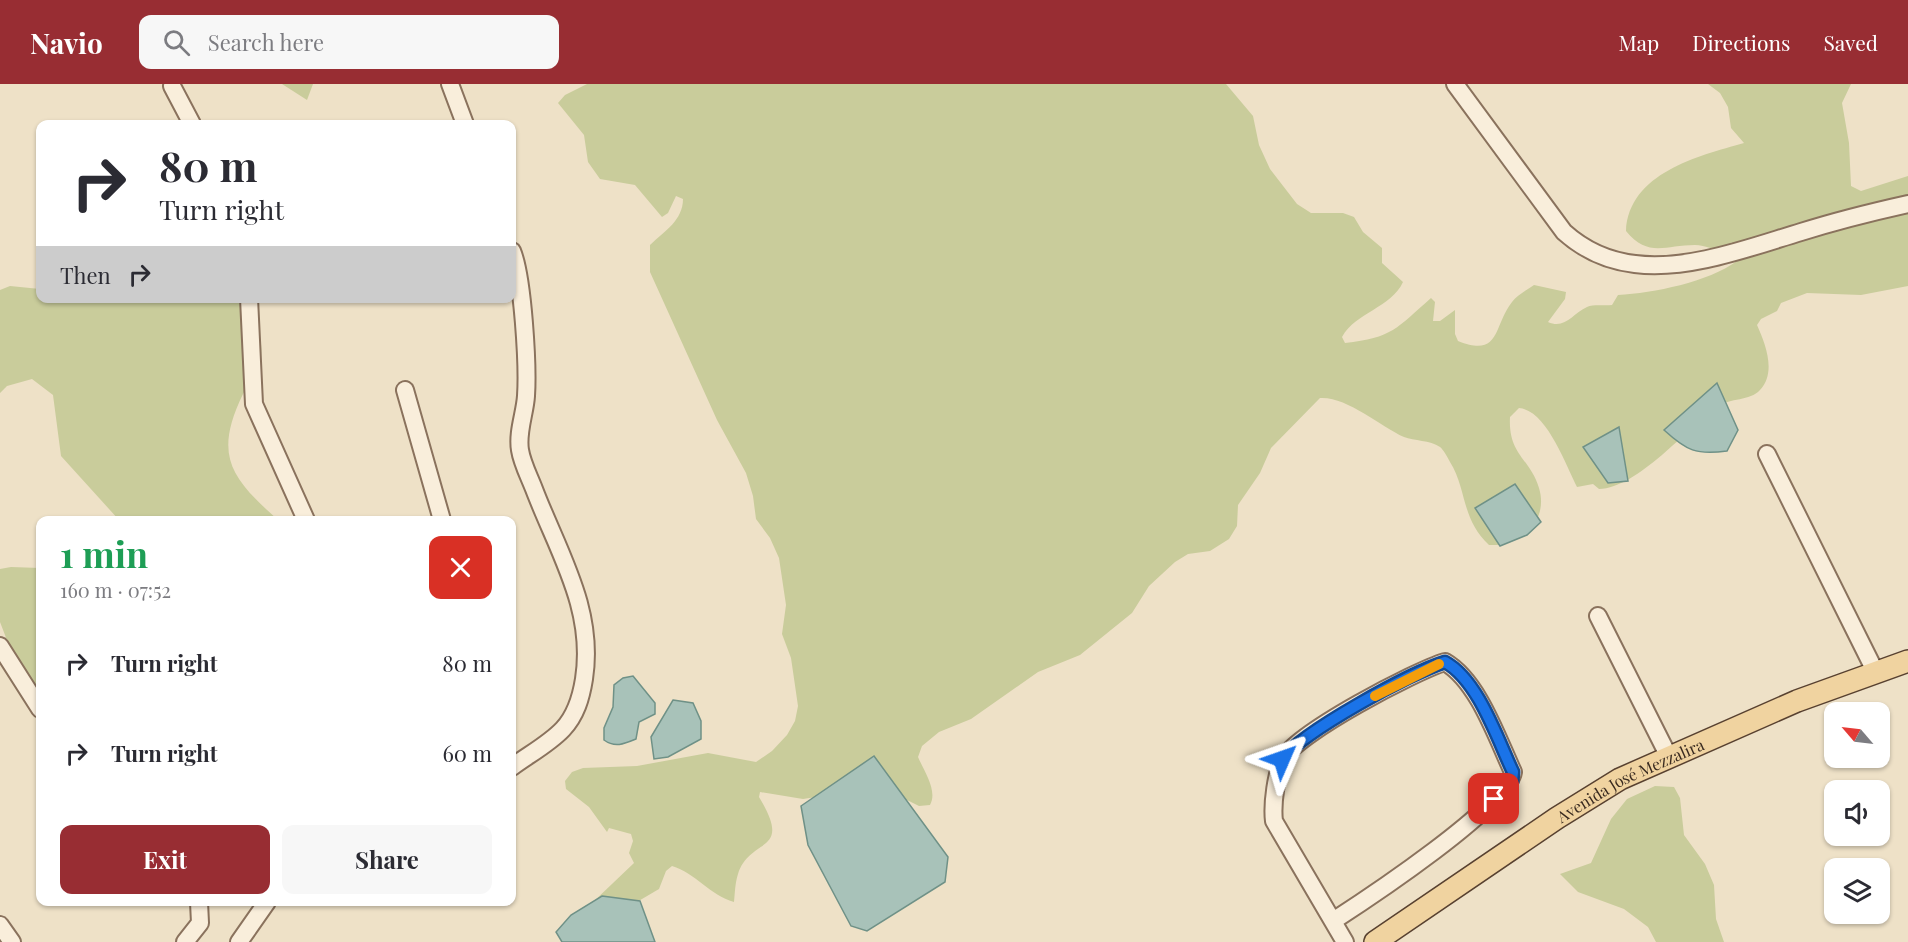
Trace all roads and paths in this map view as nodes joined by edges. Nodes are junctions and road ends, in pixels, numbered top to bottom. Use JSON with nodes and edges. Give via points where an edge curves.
{"nodes":[{"id":1,"x":450,"y":84,"type":"edge"},
{"id":2,"x":1455,"y":84,"type":"edge"},
{"id":3,"x":172,"y":86,"type":"dead end"},
{"id":4,"x":190,"y":120,"type":"edge"},
{"id":5,"x":464,"y":120,"type":"edge"},
{"id":6,"x":1908,"y":204,"type":"edge"},
{"id":7,"x":516,"y":273,"type":"edge"},
{"id":8,"x":249,"y":303,"type":"edge"},
{"id":9,"x":405,"y":390,"type":"dead end"},
{"id":10,"x":1767,"y":454,"type":"dead end"},
{"id":11,"x":304,"y":516,"type":"edge"},
{"id":12,"x":441,"y":516,"type":"edge"},
{"id":13,"x":1598,"y":616,"type":"dead end"},
{"id":14,"x":0,"y":646,"type":"edge"},
{"id":15,"x":1908,"y":661,"type":"edge"},
{"id":16,"x":1876,"y":673,"type":"junction"},
{"id":17,"x":36,"y":703,"type":"edge"},
{"id":18,"x":1669,"y":757,"type":"junction"},
{"id":19,"x":516,"y":764,"type":"edge"},
{"id":20,"x":199,"y":906,"type":"edge"},
{"id":21,"x":264,"y":906,"type":"edge"},
{"id":22,"x":1333,"y":921,"type":"junction"},
{"id":23,"x":0,"y":925,"type":"edge"},
{"id":24,"x":12,"y":942,"type":"edge"},
{"id":25,"x":185,"y":942,"type":"edge"},
{"id":26,"x":239,"y":942,"type":"edge"},
{"id":27,"x":1345,"y":942,"type":"edge"},
{"id":28,"x":1376,"y":942,"type":"edge"}],
"edges":[{"from":1,"to":5,"type":"street"},
{"from":2,"to":6,"type":"street","via":[[1564,232],[1587,250],[1610,258],[1660,265],[1722,255]]},
{"from":3,"to":4,"type":"street"},
{"from":7,"to":19,"type":"street","via":[[526,369],[519,449],[571,580],[585,621],[587,641],[581,695],[574,714],[563,730]]},
{"from":8,"to":11,"type":"street","via":[[254,404]]},
{"from":9,"to":12,"type":"street"},
{"from":10,"to":16,"type":"street"},
{"from":13,"to":18,"type":"street"},
{"from":14,"to":17,"type":"street"},
{"from":15,"to":16,"type":"main road","name":"Avenida José Mezzalira"},
{"from":16,"to":18,"type":"main road","name":"Avenida José Mezzalira","via":[[1797,701]]},
{"from":18,"to":28,"type":"main road","name":"Avenida José Mezzalira","via":[[1620,779],[1557,818]]},
{"from":20,"to":25,"type":"street","via":[[200,923]]},
{"from":21,"to":26,"type":"street"},
{"from":22,"to":22,"type":"street","via":[[1274,821],[1282,759],[1292,746],[1349,711],[1430,666],[1445,662],[1459,670],[1471,686],[1513,772],[1512,782],[1397,880]]},
{"from":22,"to":27,"type":"street"},
{"from":23,"to":24,"type":"street"}]}
